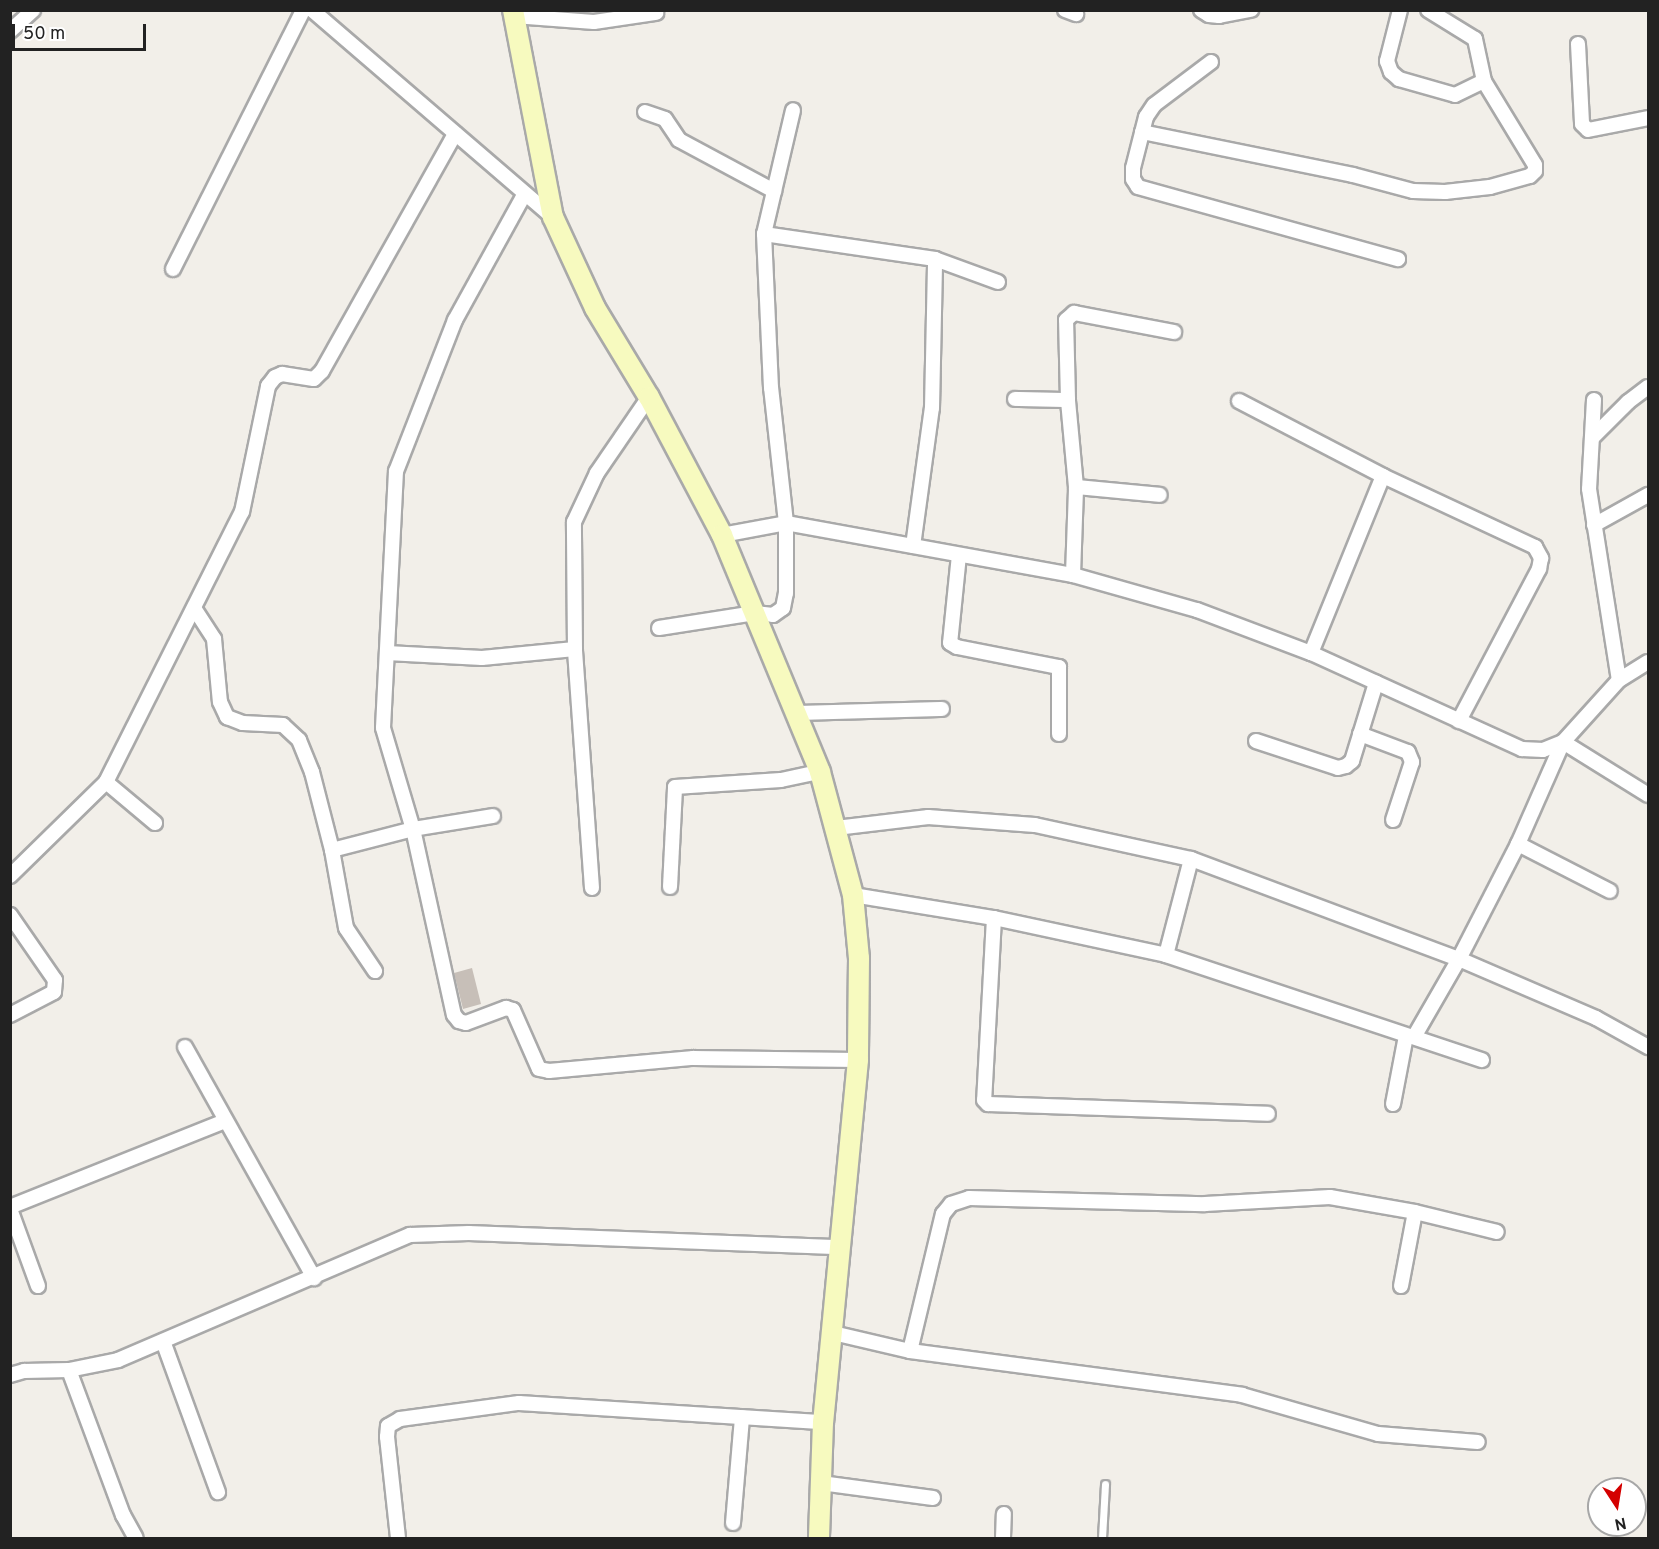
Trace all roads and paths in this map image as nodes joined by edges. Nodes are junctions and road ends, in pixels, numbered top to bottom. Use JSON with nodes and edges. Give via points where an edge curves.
{"nodes":[{"id":1,"x":33,"y":10,"type":"edge"},
{"id":2,"x":303,"y":10,"type":"edge"},
{"id":3,"x":312,"y":10,"type":"edge"},
{"id":4,"x":1200,"y":10,"type":"edge"},
{"id":5,"x":1251,"y":10,"type":"edge"},
{"id":6,"x":1400,"y":10,"type":"edge"},
{"id":7,"x":1428,"y":10,"type":"edge"},
{"id":8,"x":513,"y":13,"type":"edge"},
{"id":9,"x":656,"y":13,"type":"dead end"},
{"id":10,"x":10,"y":31,"type":"edge"},
{"id":11,"x":1578,"y":44,"type":"dead end"},
{"id":12,"x":1211,"y":62,"type":"dead end"},
{"id":13,"x":1484,"y":81,"type":"junction"},
{"id":14,"x":793,"y":110,"type":"dead end"},
{"id":15,"x":645,"y":112,"type":"dead end"},
{"id":16,"x":1648,"y":118,"type":"edge"},
{"id":17,"x":1142,"y":132,"type":"junction"},
{"id":18,"x":455,"y":134,"type":"junction"},
{"id":19,"x":774,"y":191,"type":"junction"},
{"id":20,"x":524,"y":195,"type":"junction"},
{"id":21,"x":553,"y":217,"type":"junction"},
{"id":22,"x":764,"y":234,"type":"junction"},
{"id":23,"x":935,"y":259,"type":"junction"},
{"id":24,"x":1398,"y":259,"type":"dead end"},
{"id":25,"x":173,"y":269,"type":"dead end"},
{"id":26,"x":998,"y":282,"type":"dead end"},
{"id":27,"x":1174,"y":332,"type":"dead end"},
{"id":28,"x":1648,"y":387,"type":"edge"},
{"id":29,"x":649,"y":397,"type":"junction"},
{"id":30,"x":1015,"y":399,"type":"dead end"},
{"id":31,"x":1594,"y":399,"type":"dead end"},
{"id":32,"x":1068,"y":400,"type":"junction"},
{"id":33,"x":1239,"y":401,"type":"dead end"},
{"id":34,"x":1592,"y":438,"type":"junction"},
{"id":35,"x":1383,"y":476,"type":"junction"},
{"id":36,"x":1076,"y":488,"type":"junction"},
{"id":37,"x":1160,"y":495,"type":"dead end"},
{"id":38,"x":1648,"y":495,"type":"edge"},
{"id":39,"x":786,"y":523,"type":"junction"},
{"id":40,"x":1594,"y":525,"type":"junction"},
{"id":41,"x":722,"y":535,"type":"junction"},
{"id":42,"x":913,"y":546,"type":"junction"},
{"id":43,"x":959,"y":555,"type":"junction"},
{"id":44,"x":1073,"y":575,"type":"junction"},
{"id":45,"x":194,"y":608,"type":"junction"},
{"id":46,"x":754,"y":614,"type":"junction"},
{"id":47,"x":660,"y":628,"type":"dead end"},
{"id":48,"x":575,"y":649,"type":"junction"},
{"id":49,"x":387,"y":653,"type":"junction"},
{"id":50,"x":1311,"y":653,"type":"junction"},
{"id":51,"x":1648,"y":662,"type":"edge"},
{"id":52,"x":1619,"y":680,"type":"junction"},
{"id":53,"x":1376,"y":683,"type":"junction"},
{"id":54,"x":942,"y":709,"type":"dead end"},
{"id":55,"x":796,"y":713,"type":"junction"},
{"id":56,"x":1460,"y":721,"type":"junction"},
{"id":57,"x":1059,"y":734,"type":"dead end"},
{"id":58,"x":1360,"y":734,"type":"junction"},
{"id":59,"x":1256,"y":741,"type":"dead end"},
{"id":60,"x":1563,"y":742,"type":"junction"},
{"id":61,"x":820,"y":772,"type":"junction"},
{"id":62,"x":106,"y":782,"type":"junction"},
{"id":63,"x":1648,"y":795,"type":"edge"},
{"id":64,"x":493,"y":816,"type":"dead end"},
{"id":65,"x":1394,"y":820,"type":"dead end"},
{"id":66,"x":155,"y":823,"type":"dead end"},
{"id":67,"x":836,"y":828,"type":"junction"},
{"id":68,"x":413,"y":829,"type":"junction"},
{"id":69,"x":1518,"y":844,"type":"junction"},
{"id":70,"x":332,"y":850,"type":"junction"},
{"id":71,"x":1191,"y":859,"type":"junction"},
{"id":72,"x":10,"y":876,"type":"edge"},
{"id":73,"x":670,"y":887,"type":"dead end"},
{"id":74,"x":592,"y":888,"type":"dead end"},
{"id":75,"x":1610,"y":891,"type":"dead end"},
{"id":76,"x":853,"y":895,"type":"junction"},
{"id":77,"x":10,"y":915,"type":"edge"},
{"id":78,"x":994,"y":918,"type":"junction"},
{"id":79,"x":1166,"y":955,"type":"junction"},
{"id":80,"x":1459,"y":959,"type":"junction"},
{"id":81,"x":375,"y":971,"type":"dead end"},
{"id":82,"x":10,"y":1015,"type":"edge"},
{"id":83,"x":1410,"y":1036,"type":"junction"},
{"id":84,"x":185,"y":1047,"type":"dead end"},
{"id":85,"x":1648,"y":1047,"type":"edge"},
{"id":86,"x":858,"y":1060,"type":"junction"},
{"id":87,"x":1482,"y":1060,"type":"dead end"},
{"id":88,"x":1393,"y":1104,"type":"dead end"},
{"id":89,"x":1268,"y":1114,"type":"dead end"},
{"id":90,"x":225,"y":1121,"type":"junction"},
{"id":91,"x":10,"y":1208,"type":"edge"},
{"id":92,"x":1415,"y":1212,"type":"junction"},
{"id":93,"x":1497,"y":1232,"type":"dead end"},
{"id":94,"x":840,"y":1247,"type":"junction"},
{"id":95,"x":314,"y":1278,"type":"junction"},
{"id":96,"x":38,"y":1286,"type":"dead end"},
{"id":97,"x":1401,"y":1286,"type":"dead end"},
{"id":98,"x":833,"y":1333,"type":"junction"},
{"id":99,"x":163,"y":1341,"type":"junction"},
{"id":100,"x":910,"y":1351,"type":"junction"},
{"id":101,"x":69,"y":1370,"type":"junction"},
{"id":102,"x":10,"y":1375,"type":"edge"},
{"id":103,"x":742,"y":1417,"type":"junction"},
{"id":104,"x":823,"y":1422,"type":"junction"},
{"id":105,"x":1478,"y":1442,"type":"dead end"},
{"id":106,"x":821,"y":1483,"type":"junction"},
{"id":107,"x":1105,"y":1484,"type":"dead end"},
{"id":108,"x":218,"y":1492,"type":"dead end"},
{"id":109,"x":933,"y":1498,"type":"dead end"},
{"id":110,"x":1004,"y":1514,"type":"dead end"},
{"id":111,"x":733,"y":1523,"type":"dead end"},
{"id":112,"x":136,"y":1539,"type":"edge"},
{"id":113,"x":398,"y":1539,"type":"edge"},
{"id":114,"x":819,"y":1539,"type":"edge"},
{"id":115,"x":1003,"y":1539,"type":"edge"},
{"id":116,"x":1102,"y":1539,"type":"edge"}],
"edges":[{"from":1,"to":10,"type":"street"},
{"from":2,"to":25,"type":"street"},
{"from":3,"to":18,"type":"street"},
{"from":4,"to":5,"type":"street","via":[[1219,16]]},
{"from":6,"to":13,"type":"street","via":[[1387,61],[1391,72],[1455,95]]},
{"from":7,"to":13,"type":"street","via":[[1475,39]]},
{"from":8,"to":9,"type":"street","via":[[594,22]]},
{"from":8,"to":21,"type":"main road"},
{"from":11,"to":16,"type":"street","via":[[1582,124],[1588,130]]},
{"from":12,"to":17,"type":"street","via":[[1154,105]]},
{"from":13,"to":17,"type":"street","via":[[1535,165],[1530,176],[1490,187],[1413,191]]},
{"from":14,"to":19,"type":"street"},
{"from":15,"to":19,"type":"street","via":[[665,119],[679,140]]},
{"from":17,"to":24,"type":"street","via":[[1132,168],[1138,187]]},
{"from":18,"to":20,"type":"street"},
{"from":18,"to":45,"type":"street","via":[[322,371],[314,379],[282,374],[268,386],[242,512]]},
{"from":19,"to":22,"type":"street"},
{"from":20,"to":21,"type":"street"},
{"from":20,"to":49,"type":"street","via":[[455,320],[396,471]]},
{"from":21,"to":29,"type":"main road","via":[[595,308]]},
{"from":22,"to":23,"type":"street"},
{"from":22,"to":39,"type":"street","via":[[771,388]]},
{"from":23,"to":26,"type":"street"},
{"from":23,"to":42,"type":"street","via":[[932,408]]},
{"from":27,"to":32,"type":"street","via":[[1069,315]]},
{"from":28,"to":34,"type":"street"},
{"from":29,"to":41,"type":"main road"},
{"from":29,"to":48,"type":"street","via":[[597,473],[574,522]]},
{"from":30,"to":32,"type":"street"},
{"from":31,"to":34,"type":"street"},
{"from":32,"to":36,"type":"street"},
{"from":33,"to":35,"type":"street"},
{"from":34,"to":40,"type":"street","via":[[1589,489]]},
{"from":35,"to":50,"type":"street"},
{"from":35,"to":56,"type":"street","via":[[1535,547],[1541,558],[1539,570]]},
{"from":36,"to":37,"type":"street"},
{"from":36,"to":44,"type":"street"},
{"from":38,"to":40,"type":"street"},
{"from":39,"to":41,"type":"street"},
{"from":39,"to":42,"type":"street"},
{"from":39,"to":46,"type":"street","via":[[783,608],[773,615]]},
{"from":40,"to":52,"type":"street"},
{"from":41,"to":46,"type":"main road"},
{"from":42,"to":43,"type":"street"},
{"from":43,"to":44,"type":"street"},
{"from":43,"to":57,"type":"street","via":[[950,643],[1059,667]]},
{"from":44,"to":50,"type":"street","via":[[1197,610]]},
{"from":45,"to":62,"type":"street"},
{"from":45,"to":70,"type":"street","via":[[214,639],[220,702],[227,717],[243,723],[283,725],[299,740],[312,772]]},
{"from":46,"to":47,"type":"street"},
{"from":46,"to":55,"type":"main road"},
{"from":48,"to":49,"type":"street","via":[[482,658]]},
{"from":48,"to":74,"type":"street"},
{"from":49,"to":68,"type":"street","via":[[383,728]]},
{"from":50,"to":53,"type":"street"},
{"from":51,"to":52,"type":"street"},
{"from":52,"to":60,"type":"street"},
{"from":53,"to":56,"type":"street"},
{"from":53,"to":58,"type":"street"},
{"from":54,"to":55,"type":"street"},
{"from":55,"to":61,"type":"main road"},
{"from":56,"to":60,"type":"street","via":[[1522,749],[1543,750]]},
{"from":58,"to":59,"type":"street","via":[[1352,761],[1338,768]]},
{"from":58,"to":65,"type":"street","via":[[1408,752],[1412,762]]},
{"from":60,"to":63,"type":"street"},
{"from":60,"to":69,"type":"street"},
{"from":61,"to":67,"type":"main road"},
{"from":61,"to":73,"type":"street","via":[[781,780],[675,788]]},
{"from":62,"to":66,"type":"street"},
{"from":62,"to":72,"type":"street"},
{"from":64,"to":68,"type":"street"},
{"from":67,"to":71,"type":"street","via":[[928,817],[1035,825]]},
{"from":67,"to":76,"type":"main road"},
{"from":68,"to":70,"type":"street"},
{"from":68,"to":86,"type":"street","via":[[454,1015],[466,1023],[506,1008],[513,1010],[539,1069],[693,1058]]},
{"from":69,"to":75,"type":"street"},
{"from":69,"to":80,"type":"street"},
{"from":70,"to":81,"type":"street","via":[[346,928]]},
{"from":71,"to":79,"type":"street"},
{"from":71,"to":80,"type":"street"},
{"from":76,"to":78,"type":"street"},
{"from":76,"to":86,"type":"main road","via":[[859,958]]},
{"from":77,"to":82,"type":"street","via":[[55,980],[54,992]]},
{"from":78,"to":79,"type":"street"},
{"from":78,"to":89,"type":"street","via":[[984,1100],[988,1104]]},
{"from":79,"to":83,"type":"street"},
{"from":80,"to":83,"type":"street"},
{"from":80,"to":85,"type":"street","via":[[1596,1018]]},
{"from":83,"to":87,"type":"street"},
{"from":83,"to":88,"type":"street"},
{"from":84,"to":90,"type":"street"},
{"from":86,"to":94,"type":"main road"},
{"from":90,"to":91,"type":"street"},
{"from":90,"to":95,"type":"street"},
{"from":91,"to":96,"type":"street"},
{"from":92,"to":93,"type":"street"},
{"from":92,"to":97,"type":"street"},
{"from":92,"to":100,"type":"street","via":[[1330,1197],[1205,1204],[969,1198],[951,1204],[943,1214]]},
{"from":94,"to":95,"type":"street","via":[[470,1233],[410,1235]]},
{"from":94,"to":98,"type":"main road"},
{"from":95,"to":99,"type":"street"},
{"from":98,"to":100,"type":"street"},
{"from":98,"to":104,"type":"main road"},
{"from":99,"to":101,"type":"street","via":[[118,1360]]},
{"from":99,"to":108,"type":"street"},
{"from":100,"to":105,"type":"street","via":[[1242,1395],[1378,1434]]},
{"from":101,"to":102,"type":"street"},
{"from":101,"to":112,"type":"street","via":[[123,1515]]},
{"from":103,"to":104,"type":"street"},
{"from":103,"to":111,"type":"street"},
{"from":103,"to":113,"type":"street","via":[[519,1403],[400,1419],[388,1426],[387,1437]]},
{"from":104,"to":106,"type":"main road"},
{"from":106,"to":109,"type":"street"},
{"from":106,"to":114,"type":"main road"},
{"from":107,"to":116,"type":"lane"},
{"from":110,"to":115,"type":"street"}]}
